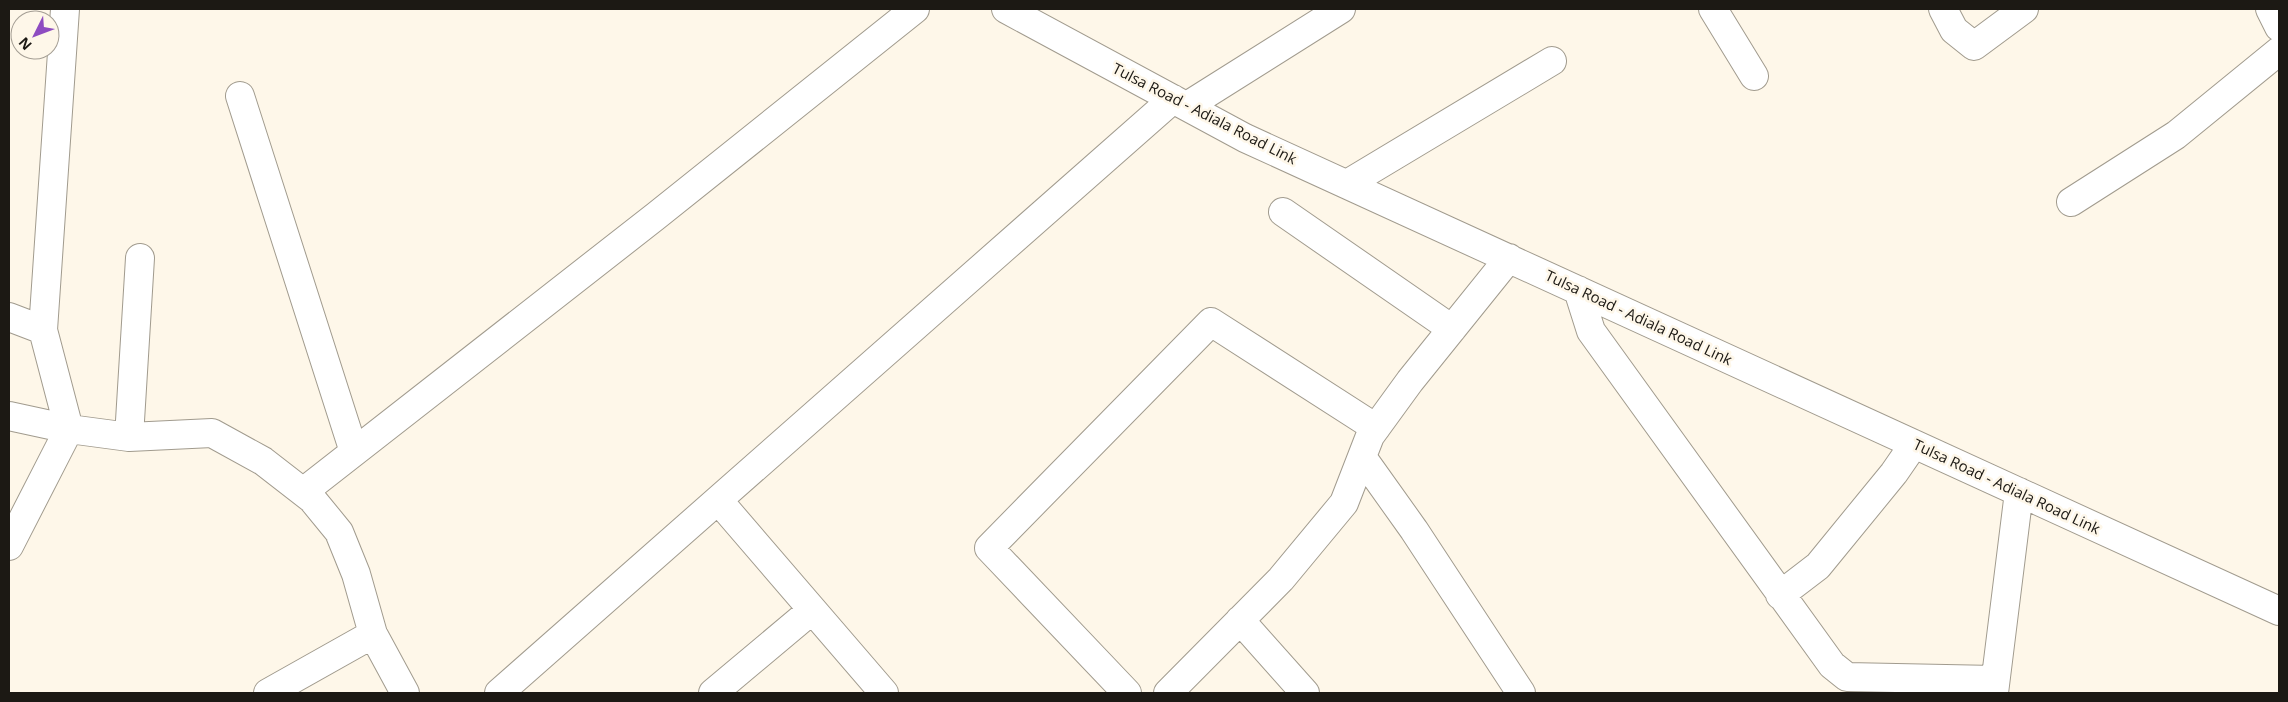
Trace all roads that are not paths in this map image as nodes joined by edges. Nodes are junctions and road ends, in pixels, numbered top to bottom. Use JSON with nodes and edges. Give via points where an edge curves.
{"nodes":[{"id":1,"x":65,"y":9,"type":"edge"},
{"id":2,"x":914,"y":9,"type":"edge"},
{"id":3,"x":1006,"y":9,"type":"edge"},
{"id":4,"x":1341,"y":9,"type":"edge"},
{"id":5,"x":1712,"y":9,"type":"edge"},
{"id":6,"x":1942,"y":9,"type":"edge"},
{"id":7,"x":2024,"y":9,"type":"edge"},
{"id":8,"x":2270,"y":9,"type":"edge"},
{"id":9,"x":2279,"y":27,"type":"edge"},
{"id":10,"x":2279,"y":51,"type":"edge"},
{"id":11,"x":1552,"y":61,"type":"dead end"},
{"id":12,"x":1754,"y":76,"type":"dead end"},
{"id":13,"x":240,"y":96,"type":"dead end"},
{"id":14,"x":1180,"y":102,"type":"junction"},
{"id":15,"x":1347,"y":184,"type":"junction"},
{"id":16,"x":2071,"y":202,"type":"dead end"},
{"id":17,"x":1283,"y":212,"type":"dead end"},
{"id":18,"x":140,"y":258,"type":"dead end"},
{"id":19,"x":1509,"y":258,"type":"junction"},
{"id":20,"x":1578,"y":290,"type":"junction"},
{"id":21,"x":9,"y":317,"type":"edge"},
{"id":22,"x":1452,"y":329,"type":"junction"},
{"id":23,"x":44,"y":330,"type":"junction"},
{"id":24,"x":9,"y":416,"type":"edge"},
{"id":25,"x":1376,"y":428,"type":"junction"},
{"id":26,"x":69,"y":429,"type":"junction"},
{"id":27,"x":129,"y":437,"type":"junction"},
{"id":28,"x":1914,"y":444,"type":"junction"},
{"id":29,"x":354,"y":452,"type":"junction"},
{"id":30,"x":1362,"y":458,"type":"junction"},
{"id":31,"x":303,"y":492,"type":"junction"},
{"id":32,"x":2019,"y":492,"type":"junction"},
{"id":33,"x":718,"y":500,"type":"junction"},
{"id":34,"x":9,"y":546,"type":"edge"},
{"id":35,"x":1780,"y":595,"type":"junction"},
{"id":36,"x":812,"y":610,"type":"junction"},
{"id":37,"x":2279,"y":611,"type":"edge"},
{"id":38,"x":1240,"y":620,"type":"junction"},
{"id":39,"x":373,"y":634,"type":"junction"},
{"id":40,"x":1994,"y":687,"type":"edge"},
{"id":41,"x":268,"y":693,"type":"edge"},
{"id":42,"x":405,"y":693,"type":"edge"},
{"id":43,"x":499,"y":693,"type":"edge"},
{"id":44,"x":713,"y":693,"type":"edge"},
{"id":45,"x":884,"y":693,"type":"edge"},
{"id":46,"x":1127,"y":693,"type":"edge"},
{"id":47,"x":1168,"y":693,"type":"edge"},
{"id":48,"x":1305,"y":693,"type":"edge"},
{"id":49,"x":1520,"y":693,"type":"edge"}],
"edges":[{"from":1,"to":23,"type":"street"},
{"from":2,"to":29,"type":"street"},
{"from":3,"to":14,"type":"street","name":"Tulsa Road - Adiala Road Link"},
{"from":4,"to":14,"type":"street"},
{"from":5,"to":12,"type":"street"},
{"from":6,"to":7,"type":"street","via":[[1954,30],[1974,46]]},
{"from":8,"to":9,"type":"street"},
{"from":10,"to":16,"type":"street","via":[[2176,135]]},
{"from":11,"to":15,"type":"street"},
{"from":13,"to":29,"type":"street"},
{"from":14,"to":15,"type":"street","name":"Tulsa Road - Adiala Road Link","via":[[1245,138]]},
{"from":14,"to":33,"type":"street"},
{"from":15,"to":19,"type":"street","name":"Tulsa Road - Adiala Road Link"},
{"from":17,"to":22,"type":"street"},
{"from":18,"to":27,"type":"street"},
{"from":19,"to":20,"type":"street","name":"Tulsa Road - Adiala Road Link"},
{"from":19,"to":22,"type":"street"},
{"from":20,"to":28,"type":"street","name":"Tulsa Road - Adiala Road Link"},
{"from":20,"to":35,"type":"street","via":[[1591,331]]},
{"from":21,"to":23,"type":"street"},
{"from":22,"to":25,"type":"street"},
{"from":23,"to":26,"type":"street"},
{"from":24,"to":26,"type":"street"},
{"from":25,"to":30,"type":"street"},
{"from":25,"to":46,"type":"street","via":[[1211,322],[989,548]]},
{"from":26,"to":27,"type":"street"},
{"from":26,"to":34,"type":"street"},
{"from":27,"to":31,"type":"street","via":[[212,433],[264,461]]},
{"from":28,"to":32,"type":"street","name":"Tulsa Road - Adiala Road Link"},
{"from":28,"to":35,"type":"street","via":[[1818,566]]},
{"from":29,"to":31,"type":"street"},
{"from":30,"to":38,"type":"street","via":[[1344,503],[1282,579]]},
{"from":30,"to":49,"type":"street","via":[[1414,530]]},
{"from":31,"to":39,"type":"street","via":[[312,498],[340,532]]},
{"from":32,"to":37,"type":"street","name":"Tulsa Road - Adiala Road Link"},
{"from":32,"to":40,"type":"street"},
{"from":33,"to":36,"type":"street"},
{"from":33,"to":43,"type":"street"},
{"from":35,"to":40,"type":"street","via":[[1832,666],[1847,677]]},
{"from":36,"to":44,"type":"street"},
{"from":36,"to":45,"type":"street"},
{"from":38,"to":47,"type":"street"},
{"from":38,"to":48,"type":"street"},
{"from":39,"to":41,"type":"street"},
{"from":39,"to":42,"type":"street"}]}
